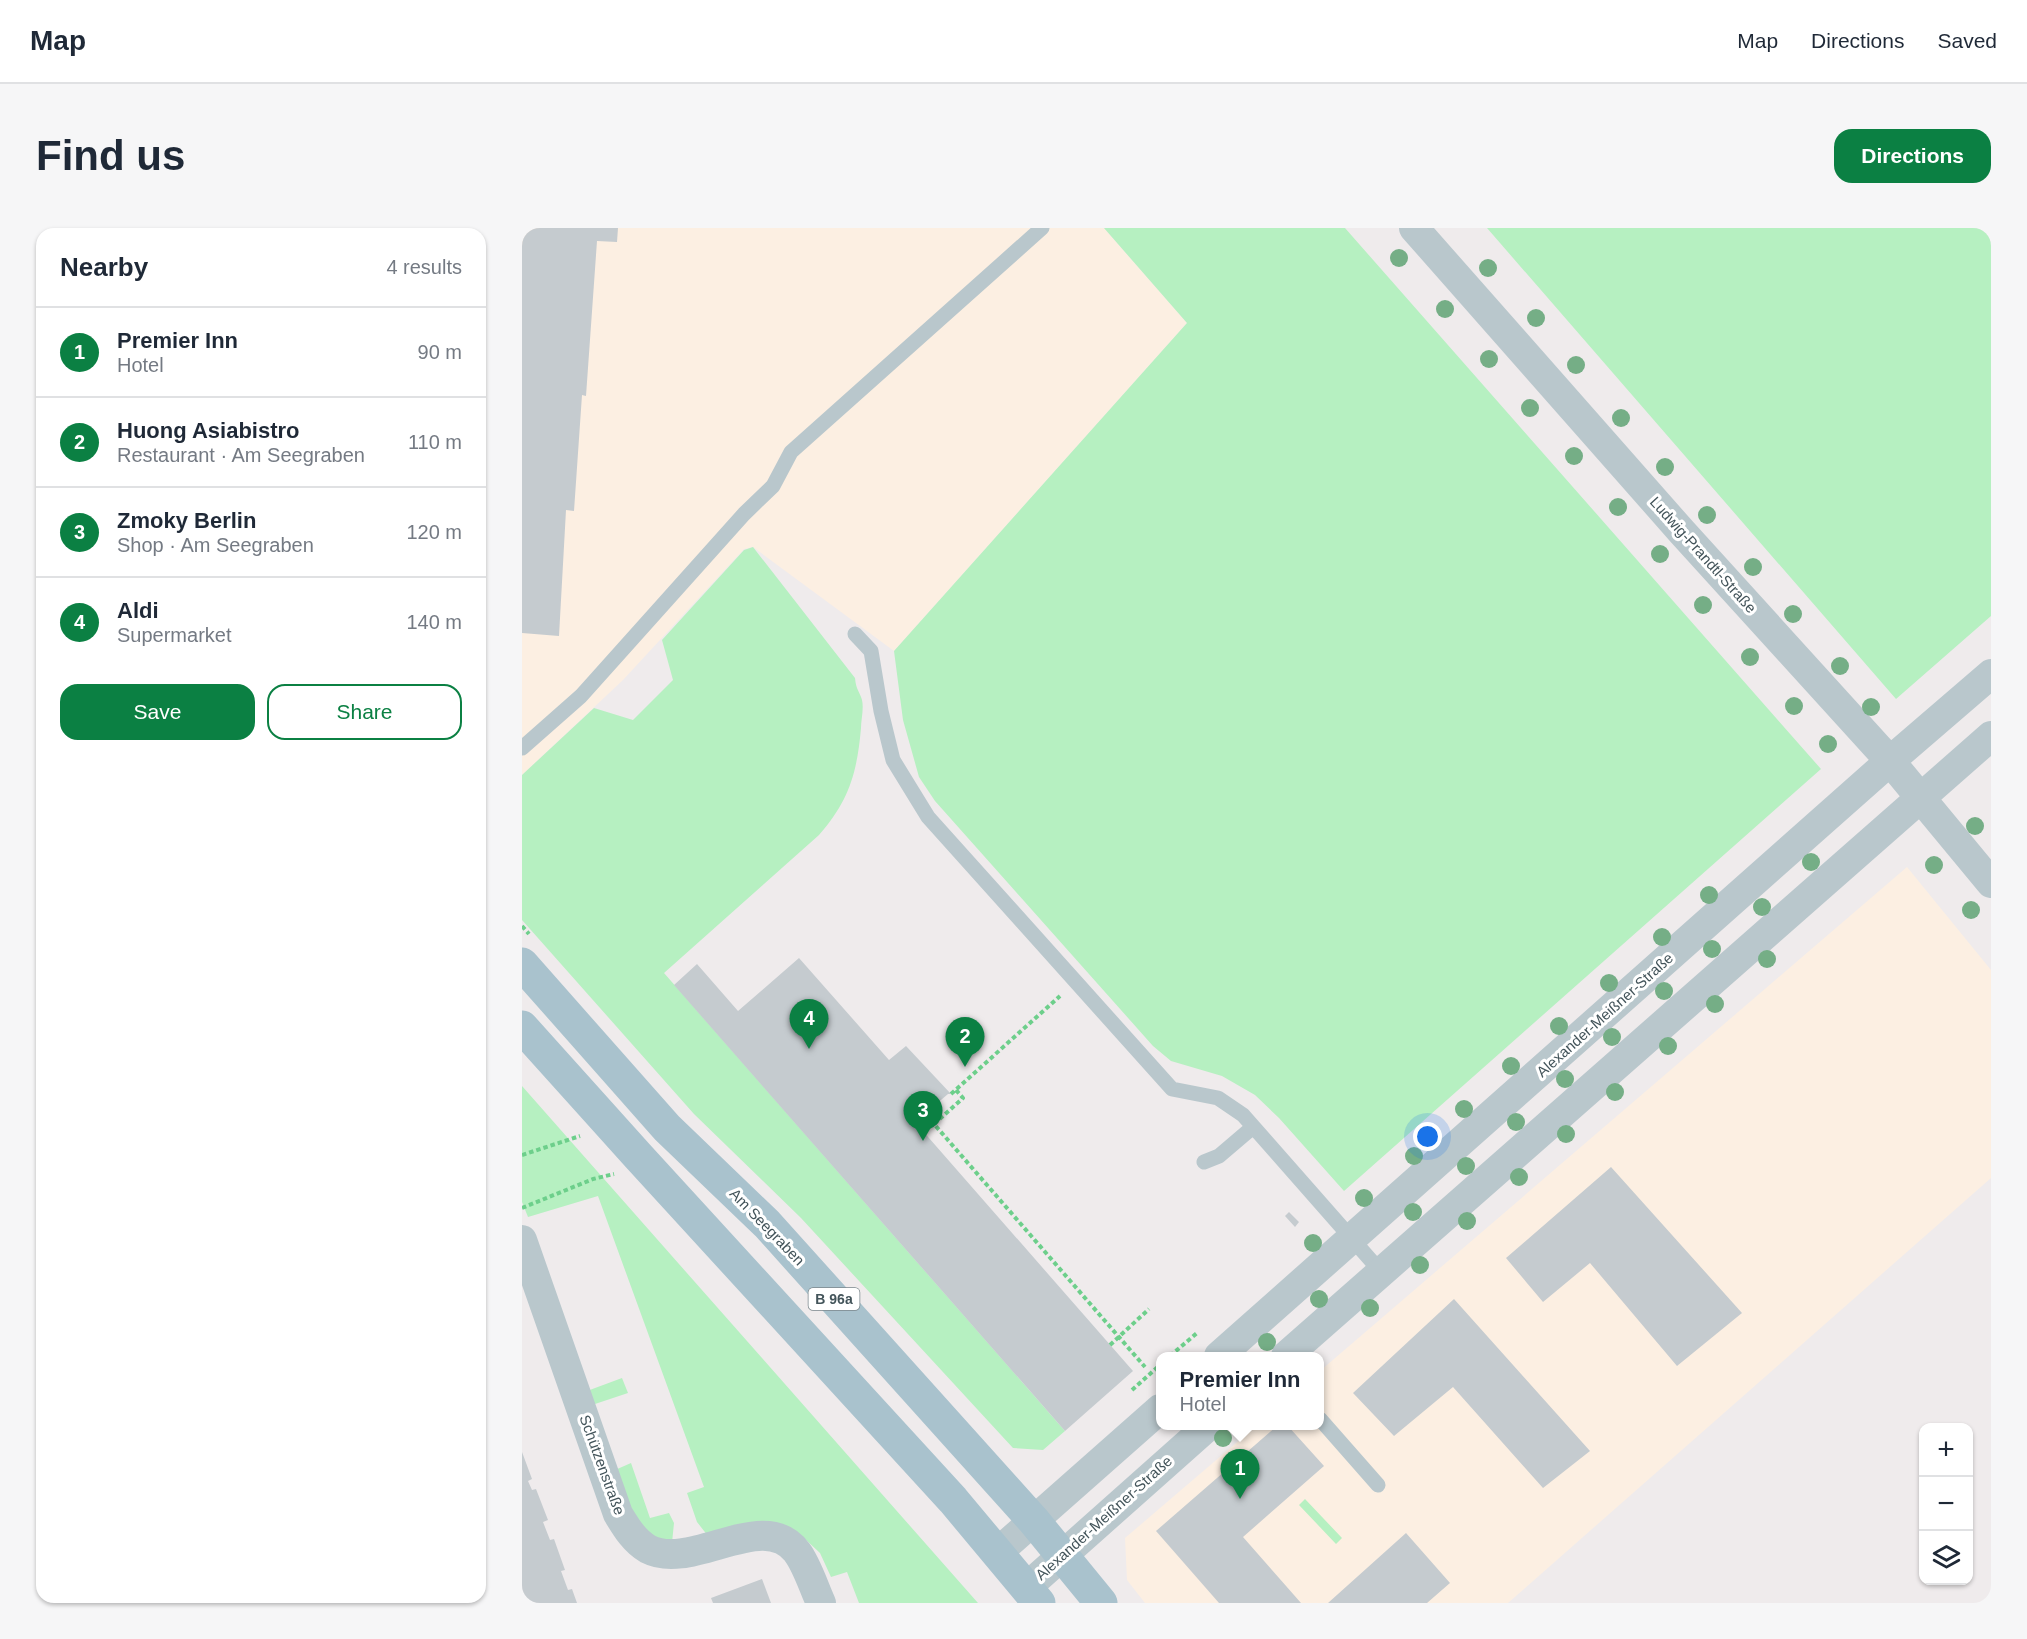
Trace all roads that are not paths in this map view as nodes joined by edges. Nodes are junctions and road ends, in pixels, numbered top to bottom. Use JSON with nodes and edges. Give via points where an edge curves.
{"nodes":[{"id":1,"x":1042,"y":228,"type":"edge"},
{"id":2,"x":1414,"y":228,"type":"edge"},
{"id":3,"x":855,"y":634,"type":"dead end"},
{"id":4,"x":1991,"y":674,"type":"edge"},
{"id":5,"x":1991,"y":736,"type":"edge"},
{"id":6,"x":522,"y":748,"type":"edge"},
{"id":7,"x":1890,"y":761,"type":"junction"},
{"id":8,"x":1921,"y":797,"type":"junction"},
{"id":9,"x":1991,"y":883,"type":"edge"},
{"id":10,"x":522,"y":964,"type":"edge"},
{"id":11,"x":522,"y":1027,"type":"edge"},
{"id":12,"x":1253,"y":1127,"type":"junction"},
{"id":13,"x":1204,"y":1162,"type":"dead end"},
{"id":14,"x":1353,"y":1238,"type":"junction"},
{"id":15,"x":522,"y":1240,"type":"edge"},
{"id":16,"x":1382,"y":1273,"type":"junction"},
{"id":17,"x":1224,"y":1352,"type":"edge"},
{"id":18,"x":1291,"y":1352,"type":"edge"},
{"id":19,"x":1156,"y":1413,"type":"edge"},
{"id":20,"x":1324,"y":1424,"type":"edge"},
{"id":21,"x":1202,"y":1430,"type":"edge"},
{"id":22,"x":1378,"y":1485,"type":"dead end"},
{"id":23,"x":1034,"y":1521,"type":"junction"},
{"id":24,"x":997,"y":1553,"type":"junction"},
{"id":25,"x":1062,"y":1554,"type":"junction"},
{"id":26,"x":1033,"y":1595,"type":"edge"},
{"id":27,"x":821,"y":1603,"type":"edge"},
{"id":28,"x":1101,"y":1603,"type":"edge"}],
"edges":[{"from":1,"to":6,"type":"lane","via":[[791,452],[773,486],[581,696]]},
{"from":2,"to":7,"type":"street","name":"Ludwig-Prandtl-Straße","via":[[1674,524]]},
{"from":3,"to":12,"type":"lane","via":[[871,651],[892,760],[928,817],[1172,1089],[1218,1098]]},
{"from":4,"to":7,"type":"street","name":"Alexander-Meißner-Straße"},
{"from":5,"to":8,"type":"street"},
{"from":7,"to":8,"type":"street","name":"Ludwig-Prandtl-Straße"},
{"from":7,"to":14,"type":"street","name":"Alexander-Meißner-Straße"},
{"from":8,"to":9,"type":"street","name":"Ludwig-Prandtl-Straße"},
{"from":8,"to":16,"type":"street"},
{"from":10,"to":23,"type":"main road","name":"Am Seegraben","number":"B 96a","via":[[667,1128],[767,1224]]},
{"from":11,"to":24,"type":"main road","number":"B 96a"},
{"from":12,"to":13,"type":"lane","via":[[1219,1156]]},
{"from":12,"to":14,"type":"lane"},
{"from":14,"to":16,"type":"lane"},
{"from":14,"to":17,"type":"street","name":"Alexander-Meißner-Straße"},
{"from":15,"to":27,"type":"street","name":"Schützenstraße","via":[[618,1514],[631,1535],[648,1549],[669,1555],[763,1534],[782,1540],[797,1552]]},
{"from":16,"to":18,"type":"street"},
{"from":19,"to":23,"type":"street"},
{"from":20,"to":22,"type":"lane"},
{"from":21,"to":25,"type":"street","name":"Alexander-Meißner-Straße"},
{"from":23,"to":24,"type":"street"},
{"from":23,"to":25,"type":"main road","name":"Am Seegraben","number":"B 96a"},
{"from":24,"to":26,"type":"main road","number":"B 96a"},
{"from":25,"to":26,"type":"street","name":"Alexander-Meißner-Straße"},
{"from":25,"to":28,"type":"main road","name":"Am Seegraben","number":"B 96a"}]}
